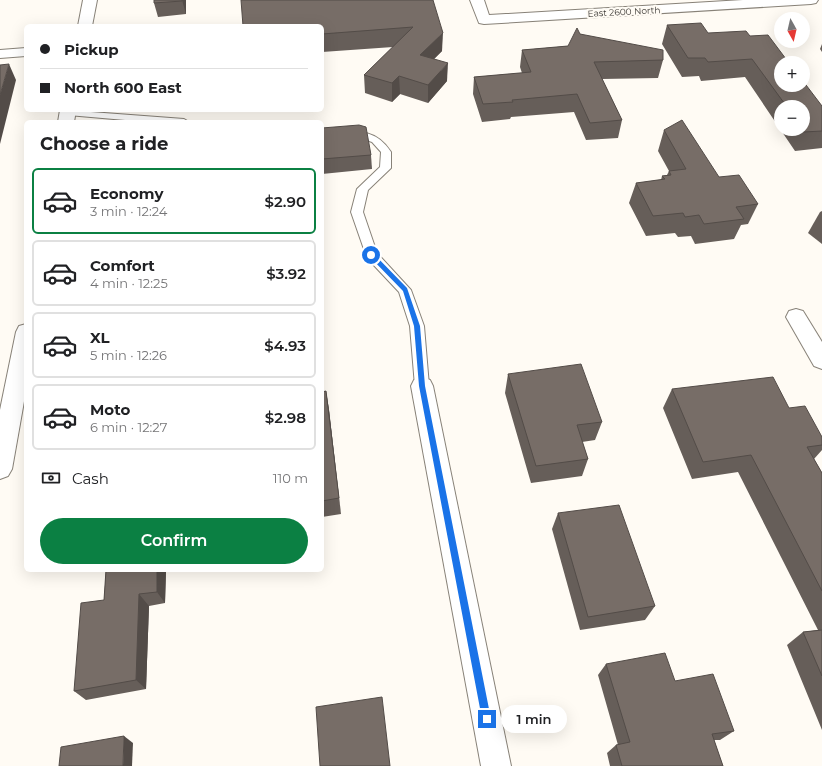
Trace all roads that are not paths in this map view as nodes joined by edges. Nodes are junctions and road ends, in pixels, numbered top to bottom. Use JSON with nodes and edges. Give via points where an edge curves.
{"nodes":[{"id":1,"x":90,"y":0,"type":"edge"},
{"id":2,"x":478,"y":0,"type":"edge"},
{"id":3,"x":811,"y":0,"type":"edge"},
{"id":4,"x":717,"y":3,"type":"edge"},
{"id":5,"x":85,"y":24,"type":"edge"},
{"id":6,"x":24,"y":52,"type":"edge"},
{"id":7,"x":0,"y":54,"type":"edge"},
{"id":8,"x":67,"y":115,"type":"edge"},
{"id":9,"x":151,"y":120,"type":"edge"},
{"id":10,"x":324,"y":134,"type":"edge"},
{"id":11,"x":796,"y":317,"type":"dead end"},
{"id":12,"x":24,"y":343,"type":"edge"},
{"id":13,"x":822,"y":360,"type":"edge"},
{"id":14,"x":422,"y":386,"type":"joint"},
{"id":15,"x":0,"y":469,"type":"edge"},
{"id":16,"x":496,"y":766,"type":"edge"}],
"edges":[{"from":1,"to":5,"type":"street"},
{"from":2,"to":4,"type":"street","name":"East 2600 North","via":[[484,20]]},
{"from":3,"to":4,"type":"street","name":"East 2600 North"},
{"from":6,"to":7,"type":"street"},
{"from":8,"to":9,"type":"lane"},
{"from":10,"to":14,"type":"lane","via":[[358,134],[376,140],[386,152],[385,168],[363,189],[357,212],[371,255],[405,290],[417,326]]},
{"from":11,"to":13,"type":"street"},
{"from":12,"to":15,"type":"street"},
{"from":14,"to":16,"type":"street"}]}
